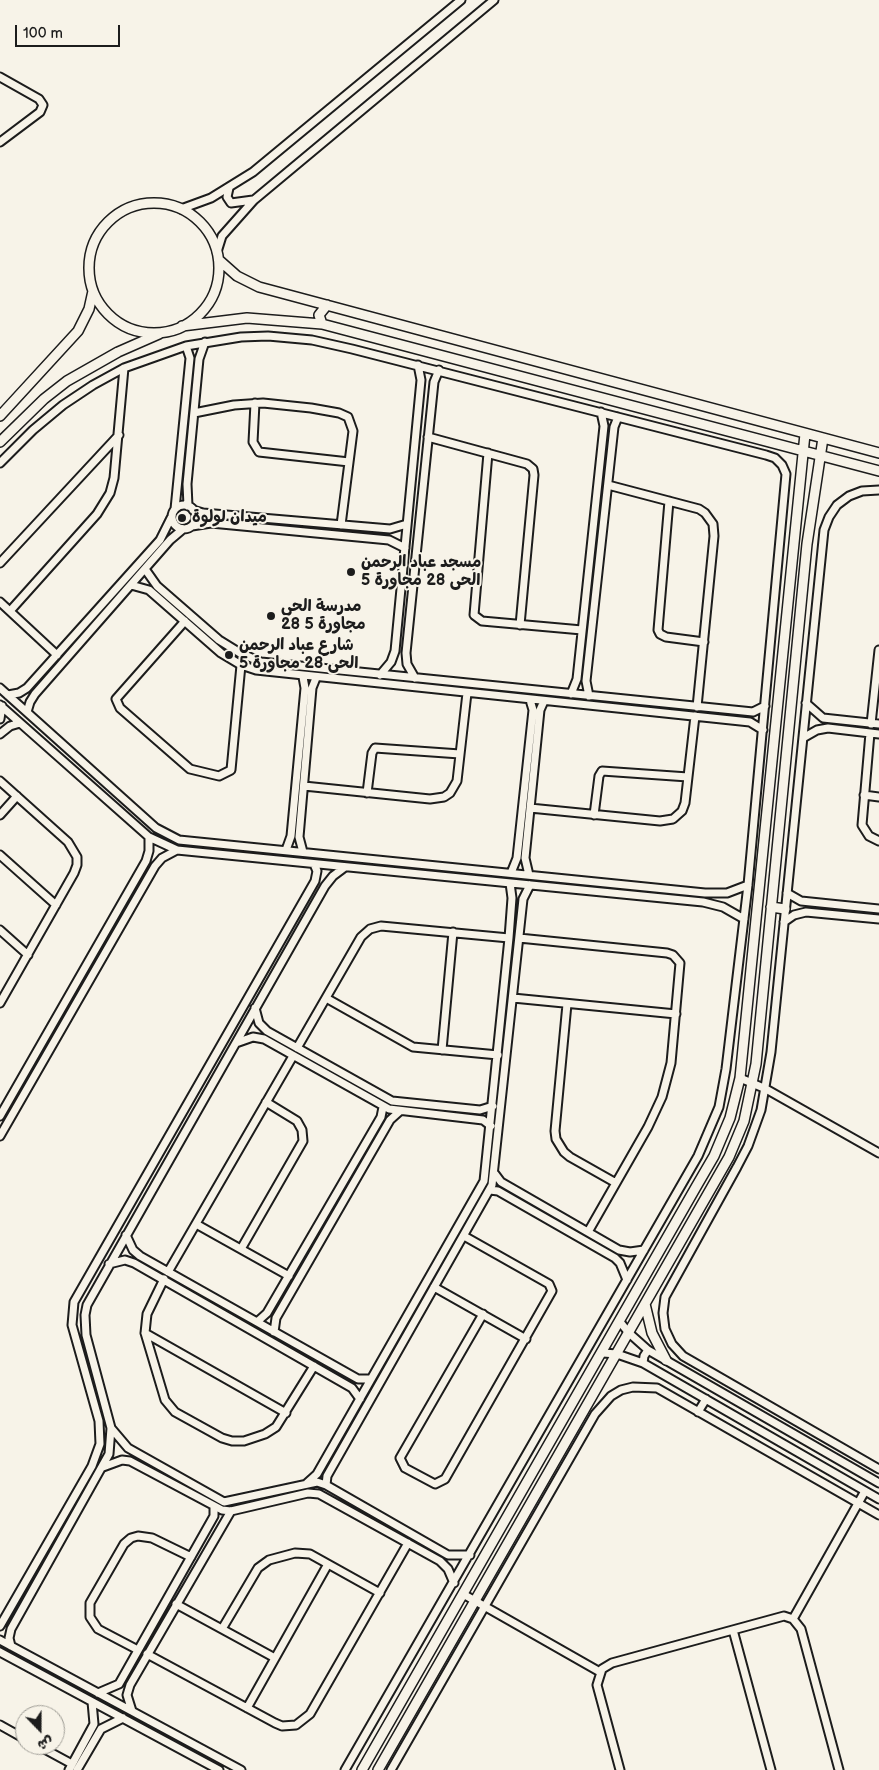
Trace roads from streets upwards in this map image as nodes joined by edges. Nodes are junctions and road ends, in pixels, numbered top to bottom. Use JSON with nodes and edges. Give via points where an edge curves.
{"nodes":[{"id":1,"x":461,"y":0,"type":"edge"},
{"id":2,"x":494,"y":0,"type":"edge"},
{"id":3,"x":0,"y":77,"type":"edge"},
{"id":4,"x":0,"y":142,"type":"edge"},
{"id":5,"x":229,"y":188,"type":"junction"},
{"id":6,"x":254,"y":200,"type":"junction"},
{"id":7,"x":181,"y":209,"type":"junction"},
{"id":8,"x":218,"y":256,"type":"junction"},
{"id":9,"x":93,"y":291,"type":"junction"},
{"id":10,"x":326,"y":305,"type":"junction"},
{"id":11,"x":322,"y":324,"type":"junction"},
{"id":12,"x":182,"y":326,"type":"junction"},
{"id":13,"x":165,"y":332,"type":"junction"},
{"id":14,"x":205,"y":342,"type":"junction"},
{"id":15,"x":186,"y":346,"type":"junction"},
{"id":16,"x":418,"y":365,"type":"junction"},
{"id":17,"x":124,"y":368,"type":"junction"},
{"id":18,"x":439,"y":370,"type":"junction"},
{"id":19,"x":255,"y":403,"type":"junction"},
{"id":20,"x":10,"y":405,"type":"junction"},
{"id":21,"x":601,"y":412,"type":"junction"},
{"id":22,"x":194,"y":413,"type":"junction"},
{"id":23,"x":0,"y":416,"type":"edge"},
{"id":24,"x":25,"y":416,"type":"junction"},
{"id":25,"x":618,"y":416,"type":"junction"},
{"id":26,"x":805,"y":434,"type":"junction"},
{"id":27,"x":119,"y":436,"type":"junction"},
{"id":28,"x":428,"y":437,"type":"junction"},
{"id":29,"x":823,"y":438,"type":"junction"},
{"id":30,"x":0,"y":442,"type":"edge"},
{"id":31,"x":804,"y":452,"type":"junction"},
{"id":32,"x":488,"y":453,"type":"junction"},
{"id":33,"x":879,"y":453,"type":"edge"},
{"id":34,"x":820,"y":455,"type":"junction"},
{"id":35,"x":349,"y":462,"type":"junction"},
{"id":36,"x":0,"y":463,"type":"edge"},
{"id":37,"x":879,"y":471,"type":"edge"},
{"id":38,"x":608,"y":485,"type":"junction"},
{"id":39,"x":879,"y":490,"type":"edge"},
{"id":40,"x":669,"y":501,"type":"junction"},
{"id":41,"x":175,"y":508,"type":"junction"},
{"id":42,"x":191,"y":508,"type":"junction"},
{"id":43,"x":171,"y":518,"type":"junction"},
{"id":44,"x":407,"y":524,"type":"junction"},
{"id":45,"x":341,"y":525,"type":"junction"},
{"id":46,"x":192,"y":526,"type":"junction"},
{"id":47,"x":183,"y":530,"type":"junction"},
{"id":48,"x":794,"y":544,"type":"junction"},
{"id":49,"x":807,"y":544,"type":"junction"},
{"id":50,"x":405,"y":548,"type":"junction"},
{"id":51,"x":0,"y":563,"type":"edge"},
{"id":52,"x":146,"y":569,"type":"junction"},
{"id":53,"x":131,"y":585,"type":"junction"},
{"id":54,"x":0,"y":602,"type":"edge"},
{"id":55,"x":10,"y":611,"type":"junction"},
{"id":56,"x":185,"y":621,"type":"junction"},
{"id":57,"x":520,"y":625,"type":"junction"},
{"id":58,"x":582,"y":630,"type":"junction"},
{"id":59,"x":704,"y":642,"type":"junction"},
{"id":60,"x":879,"y":650,"type":"edge"},
{"id":61,"x":57,"y":654,"type":"junction"},
{"id":62,"x":241,"y":665,"type":"junction"},
{"id":63,"x":380,"y":675,"type":"junction"},
{"id":64,"x":303,"y":677,"type":"junction"},
{"id":65,"x":316,"y":678,"type":"junction"},
{"id":66,"x":415,"y":678,"type":"junction"},
{"id":67,"x":0,"y":688,"type":"edge"},
{"id":68,"x":467,"y":693,"type":"junction"},
{"id":69,"x":571,"y":694,"type":"junction"},
{"id":70,"x":8,"y":695,"type":"junction"},
{"id":71,"x":589,"y":696,"type":"junction"},
{"id":72,"x":530,"y":700,"type":"junction"},
{"id":73,"x":544,"y":701,"type":"junction"},
{"id":74,"x":806,"y":703,"type":"junction"},
{"id":75,"x":1,"y":705,"type":"edge"},
{"id":76,"x":697,"y":706,"type":"junction"},
{"id":77,"x":765,"y":706,"type":"junction"},
{"id":78,"x":27,"y":712,"type":"junction"},
{"id":79,"x":695,"y":716,"type":"junction"},
{"id":80,"x":0,"y":720,"type":"edge"},
{"id":81,"x":20,"y":722,"type":"junction"},
{"id":82,"x":875,"y":724,"type":"edge"},
{"id":83,"x":1,"y":730,"type":"edge"},
{"id":84,"x":763,"y":730,"type":"junction"},
{"id":85,"x":870,"y":733,"type":"junction"},
{"id":86,"x":879,"y":734,"type":"edge"},
{"id":87,"x":803,"y":738,"type":"junction"},
{"id":88,"x":460,"y":754,"type":"junction"},
{"id":89,"x":688,"y":777,"type":"junction"},
{"id":90,"x":0,"y":781,"type":"edge"},
{"id":91,"x":304,"y":786,"type":"junction"},
{"id":92,"x":114,"y":790,"type":"junction"},
{"id":93,"x":367,"y":793,"type":"junction"},
{"id":94,"x":864,"y":795,"type":"junction"},
{"id":95,"x":17,"y":796,"type":"junction"},
{"id":96,"x":879,"y":797,"type":"edge"},
{"id":97,"x":106,"y":799,"type":"junction"},
{"id":98,"x":530,"y":808,"type":"junction"},
{"id":99,"x":0,"y":815,"type":"edge"},
{"id":100,"x":594,"y":815,"type":"junction"},
{"id":101,"x":149,"y":837,"type":"junction"},
{"id":102,"x":879,"y":841,"type":"edge"},
{"id":103,"x":177,"y":850,"type":"junction"},
{"id":104,"x":286,"y":850,"type":"junction"},
{"id":105,"x":303,"y":852,"type":"junction"},
{"id":106,"x":0,"y":855,"type":"edge"},
{"id":107,"x":314,"y":864,"type":"junction"},
{"id":108,"x":345,"y":867,"type":"junction"},
{"id":109,"x":450,"y":867,"type":"junction"},
{"id":110,"x":511,"y":873,"type":"junction"},
{"id":111,"x":529,"y":875,"type":"junction"},
{"id":112,"x":449,"y":877,"type":"junction"},
{"id":113,"x":510,"y":883,"type":"junction"},
{"id":114,"x":530,"y":885,"type":"junction"},
{"id":115,"x":748,"y":885,"type":"junction"},
{"id":116,"x":787,"y":893,"type":"junction"},
{"id":117,"x":512,"y":904,"type":"junction"},
{"id":118,"x":56,"y":905,"type":"junction"},
{"id":119,"x":522,"y":905,"type":"junction"},
{"id":120,"x":771,"y":907,"type":"junction"},
{"id":121,"x":785,"y":908,"type":"junction"},
{"id":122,"x":879,"y":909,"type":"edge"},
{"id":123,"x":744,"y":919,"type":"junction"},
{"id":124,"x":879,"y":919,"type":"edge"},
{"id":125,"x":784,"y":922,"type":"junction"},
{"id":126,"x":0,"y":930,"type":"edge"},
{"id":127,"x":453,"y":932,"type":"junction"},
{"id":128,"x":509,"y":938,"type":"junction"},
{"id":129,"x":519,"y":938,"type":"junction"},
{"id":130,"x":28,"y":955,"type":"junction"},
{"id":131,"x":326,"y":998,"type":"junction"},
{"id":132,"x":513,"y":998,"type":"junction"},
{"id":133,"x":0,"y":1003,"type":"edge"},
{"id":134,"x":567,"y":1004,"type":"junction"},
{"id":135,"x":255,"y":1008,"type":"junction"},
{"id":136,"x":676,"y":1014,"type":"junction"},
{"id":137,"x":235,"y":1043,"type":"junction"},
{"id":138,"x":297,"y":1048,"type":"junction"},
{"id":139,"x":442,"y":1050,"type":"junction"},
{"id":140,"x":498,"y":1055,"type":"junction"},
{"id":141,"x":293,"y":1056,"type":"junction"},
{"id":142,"x":32,"y":1060,"type":"junction"},
{"id":143,"x":40,"y":1066,"type":"junction"},
{"id":144,"x":740,"y":1078,"type":"junction"},
{"id":145,"x":753,"y":1083,"type":"junction"},
{"id":146,"x":766,"y":1088,"type":"junction"},
{"id":147,"x":266,"y":1102,"type":"junction"},
{"id":148,"x":493,"y":1106,"type":"junction"},
{"id":149,"x":383,"y":1107,"type":"junction"},
{"id":150,"x":400,"y":1111,"type":"junction"},
{"id":151,"x":0,"y":1116,"type":"edge"},
{"id":152,"x":491,"y":1126,"type":"junction"},
{"id":153,"x":0,"y":1136,"type":"edge"},
{"id":154,"x":879,"y":1153,"type":"edge"},
{"id":155,"x":495,"y":1174,"type":"junction"},
{"id":156,"x":616,"y":1183,"type":"junction"},
{"id":157,"x":490,"y":1190,"type":"junction"},
{"id":158,"x":196,"y":1224,"type":"junction"},
{"id":159,"x":588,"y":1232,"type":"junction"},
{"id":160,"x":126,"y":1235,"type":"junction"},
{"id":161,"x":464,"y":1236,"type":"junction"},
{"id":162,"x":241,"y":1249,"type":"junction"},
{"id":163,"x":644,"y":1250,"type":"junction"},
{"id":164,"x":440,"y":1258,"type":"junction"},
{"id":165,"x":448,"y":1262,"type":"junction"},
{"id":166,"x":110,"y":1264,"type":"junction"},
{"id":167,"x":168,"y":1272,"type":"junction"},
{"id":168,"x":289,"y":1276,"type":"junction"},
{"id":169,"x":164,"y":1279,"type":"junction"},
{"id":170,"x":627,"y":1280,"type":"junction"},
{"id":171,"x":434,"y":1287,"type":"junction"},
{"id":172,"x":645,"y":1304,"type":"junction"},
{"id":173,"x":483,"y":1314,"type":"junction"},
{"id":174,"x":257,"y":1322,"type":"junction"},
{"id":175,"x":620,"y":1322,"type":"junction"},
{"id":176,"x":274,"y":1332,"type":"junction"},
{"id":177,"x":145,"y":1333,"type":"junction"},
{"id":178,"x":628,"y":1333,"type":"junction"},
{"id":179,"x":526,"y":1339,"type":"junction"},
{"id":180,"x":648,"y":1350,"type":"junction"},
{"id":181,"x":603,"y":1352,"type":"junction"},
{"id":182,"x":617,"y":1354,"type":"junction"},
{"id":183,"x":666,"y":1360,"type":"junction"},
{"id":184,"x":643,"y":1363,"type":"junction"},
{"id":185,"x":314,"y":1366,"type":"junction"},
{"id":186,"x":718,"y":1376,"type":"junction"},
{"id":187,"x":98,"y":1378,"type":"junction"},
{"id":188,"x":371,"y":1379,"type":"junction"},
{"id":189,"x":87,"y":1381,"type":"junction"},
{"id":190,"x":712,"y":1387,"type":"junction"},
{"id":191,"x":360,"y":1399,"type":"junction"},
{"id":192,"x":706,"y":1399,"type":"junction"},
{"id":193,"x":698,"y":1412,"type":"junction"},
{"id":194,"x":286,"y":1413,"type":"junction"},
{"id":195,"x":111,"y":1428,"type":"junction"},
{"id":196,"x":870,"y":1464,"type":"junction"},
{"id":197,"x":103,"y":1466,"type":"junction"},
{"id":198,"x":879,"y":1467,"type":"edge"},
{"id":199,"x":864,"y":1474,"type":"junction"},
{"id":200,"x":307,"y":1482,"type":"junction"},
{"id":201,"x":879,"y":1483,"type":"edge"},
{"id":202,"x":326,"y":1485,"type":"junction"},
{"id":203,"x":864,"y":1491,"type":"junction"},
{"id":204,"x":879,"y":1499,"type":"edge"},
{"id":205,"x":858,"y":1503,"type":"junction"},
{"id":206,"x":214,"y":1508,"type":"junction"},
{"id":207,"x":231,"y":1511,"type":"junction"},
{"id":208,"x":879,"y":1515,"type":"edge"},
{"id":209,"x":408,"y":1543,"type":"junction"},
{"id":210,"x":470,"y":1555,"type":"junction"},
{"id":211,"x":191,"y":1557,"type":"junction"},
{"id":212,"x":328,"y":1564,"type":"junction"},
{"id":213,"x":454,"y":1583,"type":"junction"},
{"id":214,"x":380,"y":1593,"type":"junction"},
{"id":215,"x":464,"y":1594,"type":"junction"},
{"id":216,"x":475,"y":1600,"type":"junction"},
{"id":217,"x":176,"y":1604,"type":"junction"},
{"id":218,"x":485,"y":1606,"type":"junction"},
{"id":219,"x":793,"y":1619,"type":"junction"},
{"id":220,"x":0,"y":1626,"type":"edge"},
{"id":221,"x":222,"y":1629,"type":"junction"},
{"id":222,"x":732,"y":1630,"type":"junction"},
{"id":223,"x":0,"y":1640,"type":"edge"},
{"id":224,"x":12,"y":1646,"type":"junction"},
{"id":225,"x":138,"y":1650,"type":"junction"},
{"id":226,"x":0,"y":1652,"type":"edge"},
{"id":227,"x":147,"y":1654,"type":"junction"},
{"id":228,"x":275,"y":1658,"type":"junction"},
{"id":229,"x":45,"y":1664,"type":"junction"},
{"id":230,"x":600,"y":1672,"type":"junction"},
{"id":231,"x":40,"y":1674,"type":"junction"},
{"id":232,"x":122,"y":1680,"type":"junction"},
{"id":233,"x":130,"y":1685,"type":"junction"},
{"id":234,"x":98,"y":1693,"type":"junction"},
{"id":235,"x":92,"y":1702,"type":"junction"},
{"id":236,"x":246,"y":1708,"type":"junction"},
{"id":237,"x":132,"y":1711,"type":"junction"},
{"id":238,"x":123,"y":1718,"type":"junction"},
{"id":239,"x":0,"y":1725,"type":"edge"},
{"id":240,"x":15,"y":1733,"type":"edge"},
{"id":241,"x":94,"y":1733,"type":"junction"},
{"id":242,"x":54,"y":1755,"type":"edge"},
{"id":243,"x":76,"y":1768,"type":"edge"},
{"id":244,"x":218,"y":1770,"type":"edge"},
{"id":245,"x":241,"y":1770,"type":"edge"},
{"id":246,"x":345,"y":1770,"type":"edge"},
{"id":247,"x":362,"y":1770,"type":"edge"},
{"id":248,"x":378,"y":1770,"type":"edge"},
{"id":249,"x":391,"y":1770,"type":"edge"},
{"id":250,"x":620,"y":1770,"type":"edge"},
{"id":251,"x":771,"y":1770,"type":"edge"},
{"id":252,"x":839,"y":1770,"type":"edge"}],
"edges":[{"from":1,"to":5,"type":"street","via":[[267,161]]},
{"from":2,"to":6,"type":"street"},
{"from":3,"to":4,"type":"street","via":[[39,98],[43,105],[40,112]]},
{"from":5,"to":6,"type":"street","via":[[227,197],[231,203]]},
{"from":5,"to":7,"type":"street"},
{"from":6,"to":8,"type":"street","via":[[222,236]]},
{"from":7,"to":8,"type":"street","via":[[207,229]]},
{"from":7,"to":9,"type":"street","via":[[164,204],[137,205],[120,212],[106,224],[90,255]]},
{"from":8,"to":10,"type":"street","via":[[248,282]]},
{"from":8,"to":12,"type":"street","via":[[218,278],[213,295],[203,310]]},
{"from":9,"to":13,"type":"street","via":[[107,313],[122,324],[147,332]]},
{"from":9,"to":20,"type":"street","via":[[89,309],[78,331]]},
{"from":10,"to":11,"type":"street","via":[[319,315]]},
{"from":10,"to":26,"type":"street"},
{"from":11,"to":12,"type":"street","via":[[248,318]]},
{"from":11,"to":31,"type":"street"},
{"from":12,"to":13,"type":"street"},
{"from":13,"to":24,"type":"street","via":[[92,365]]},
{"from":14,"to":15,"type":"street"},
{"from":14,"to":16,"type":"street","via":[[268,336],[312,340]]},
{"from":14,"to":22,"type":"street","via":[[199,356]]},
{"from":15,"to":17,"type":"street"},
{"from":15,"to":41,"type":"street","via":[[190,358]]},
{"from":16,"to":18,"type":"street"},
{"from":16,"to":44,"type":"street","via":[[422,377]]},
{"from":17,"to":27,"type":"street"},
{"from":17,"to":36,"type":"street","via":[[63,405]]},
{"from":18,"to":21,"type":"street"},
{"from":18,"to":28,"type":"street","via":[[434,382]]},
{"from":19,"to":22,"type":"street"},
{"from":19,"to":35,"type":"street","via":[[344,414],[353,426]]},
{"from":19,"to":35,"type":"street","via":[[253,442],[259,452]]},
{"from":20,"to":23,"type":"street"},
{"from":20,"to":24,"type":"street"},
{"from":21,"to":25,"type":"street"},
{"from":21,"to":58,"type":"street","via":[[604,426]]},
{"from":22,"to":42,"type":"street","via":[[187,484]]},
{"from":24,"to":30,"type":"street"},
{"from":25,"to":38,"type":"street"},
{"from":25,"to":77,"type":"street","via":[[766,455],[782,465],[787,484]]},
{"from":26,"to":29,"type":"street"},
{"from":26,"to":31,"type":"street"},
{"from":27,"to":51,"type":"street"},
{"from":27,"to":55,"type":"street","via":[[114,478],[106,500]]},
{"from":28,"to":32,"type":"street"},
{"from":28,"to":66,"type":"street","via":[[406,653],[407,664]]},
{"from":29,"to":33,"type":"street"},
{"from":29,"to":34,"type":"street"},
{"from":31,"to":34,"type":"street"},
{"from":31,"to":48,"type":"street"},
{"from":32,"to":57,"type":"street","via":[[528,464],[534,472]]},
{"from":32,"to":57,"type":"street","via":[[473,612],[482,622]]},
{"from":34,"to":37,"type":"street"},
{"from":34,"to":49,"type":"street"},
{"from":35,"to":45,"type":"street"},
{"from":38,"to":40,"type":"street"},
{"from":38,"to":71,"type":"street","via":[[586,681]]},
{"from":39,"to":74,"type":"street","via":[[849,496],[833,511],[824,530]]},
{"from":40,"to":59,"type":"street","via":[[699,509],[713,524]]},
{"from":40,"to":59,"type":"street","via":[[658,630],[666,637]]},
{"from":41,"to":42,"type":"street","via":[[181,505]]},
{"from":41,"to":43,"type":"street"},
{"from":42,"to":45,"type":"street","via":[[202,513]]},
{"from":42,"to":46,"type":"street","via":[[196,520]]},
{"from":43,"to":47,"type":"street","via":[[174,525]]},
{"from":43,"to":61,"type":"street","via":[[160,540]]},
{"from":44,"to":45,"type":"street","via":[[390,529]]},
{"from":44,"to":50,"type":"street"},
{"from":46,"to":47,"type":"street"},
{"from":46,"to":50,"type":"street","via":[[210,523],[389,540]]},
{"from":47,"to":52,"type":"street","via":[[170,540]]},
{"from":48,"to":49,"type":"street"},
{"from":48,"to":144,"type":"street"},
{"from":49,"to":120,"type":"street"},
{"from":50,"to":63,"type":"street","via":[[394,651],[391,662]]},
{"from":52,"to":53,"type":"street"},
{"from":52,"to":63,"type":"street","via":[[154,583],[171,598],[220,640],[248,658],[274,664]]},
{"from":53,"to":56,"type":"street","via":[[149,590]]},
{"from":53,"to":78,"type":"street","via":[[35,694]]},
{"from":54,"to":55,"type":"street"},
{"from":55,"to":61,"type":"street"},
{"from":56,"to":62,"type":"street","via":[[221,653]]},
{"from":56,"to":62,"type":"street","via":[[116,699],[120,708],[190,769],[219,776],[231,770]]},
{"from":57,"to":58,"type":"street"},
{"from":58,"to":69,"type":"street","via":[[576,683]]},
{"from":59,"to":76,"type":"street"},
{"from":60,"to":82,"type":"street"},
{"from":61,"to":70,"type":"street","via":[[23,691]]},
{"from":62,"to":64,"type":"street"},
{"from":63,"to":66,"type":"street"},
{"from":64,"to":65,"type":"street"},
{"from":64,"to":104,"type":"street","via":[[305,688],[291,836]]},
{"from":65,"to":68,"type":"street"},
{"from":65,"to":91,"type":"street","via":[[312,688]]},
{"from":66,"to":69,"type":"street"},
{"from":67,"to":70,"type":"street"},
{"from":68,"to":72,"type":"street"},
{"from":68,"to":88,"type":"street"},
{"from":69,"to":71,"type":"street"},
{"from":70,"to":78,"type":"street"},
{"from":71,"to":76,"type":"street"},
{"from":72,"to":73,"type":"street"},
{"from":72,"to":110,"type":"street","via":[[533,710],[517,858]]},
{"from":73,"to":79,"type":"street"},
{"from":73,"to":98,"type":"street","via":[[540,710]]},
{"from":74,"to":82,"type":"street","via":[[823,718]]},
{"from":74,"to":87,"type":"street"},
{"from":75,"to":80,"type":"street"},
{"from":75,"to":81,"type":"street"},
{"from":76,"to":77,"type":"street","via":[[753,712]]},
{"from":77,"to":84,"type":"street"},
{"from":78,"to":92,"type":"street"},
{"from":79,"to":84,"type":"street","via":[[753,723]]},
{"from":79,"to":89,"type":"street"},
{"from":81,"to":83,"type":"street"},
{"from":81,"to":97,"type":"street"},
{"from":84,"to":115,"type":"street"},
{"from":85,"to":86,"type":"street"},
{"from":85,"to":87,"type":"street","via":[[822,729]]},
{"from":85,"to":94,"type":"street"},
{"from":87,"to":116,"type":"street"},
{"from":88,"to":93,"type":"street","via":[[457,782],[444,797],[430,799]]},
{"from":88,"to":93,"type":"street","via":[[375,748]]},
{"from":89,"to":100,"type":"street","via":[[685,803],[673,819],[660,821]]},
{"from":89,"to":100,"type":"street","via":[[604,770],[599,776]]},
{"from":90,"to":95,"type":"street"},
{"from":91,"to":93,"type":"street"},
{"from":91,"to":105,"type":"street","via":[[299,837]]},
{"from":92,"to":97,"type":"street"},
{"from":92,"to":104,"type":"street","via":[[156,828],[171,837]]},
{"from":94,"to":96,"type":"street"},
{"from":94,"to":102,"type":"street","via":[[862,825],[869,836]]},
{"from":95,"to":99,"type":"street"},
{"from":95,"to":118,"type":"street","via":[[68,842],[77,857],[74,874]]},
{"from":97,"to":101,"type":"street"},
{"from":98,"to":100,"type":"street"},
{"from":98,"to":111,"type":"street","via":[[525,858]]},
{"from":101,"to":103,"type":"street"},
{"from":101,"to":142,"type":"street","via":[[146,861]]},
{"from":103,"to":107,"type":"street"},
{"from":103,"to":143,"type":"street","via":[[155,866]]},
{"from":104,"to":105,"type":"street"},
{"from":105,"to":109,"type":"street"},
{"from":106,"to":118,"type":"street"},
{"from":107,"to":108,"type":"street"},
{"from":107,"to":189,"type":"street","via":[[317,871],[315,881],[77,1297],[72,1325]]},
{"from":108,"to":112,"type":"street"},
{"from":108,"to":135,"type":"street","via":[[325,886]]},
{"from":109,"to":110,"type":"street"},
{"from":109,"to":112,"type":"street"},
{"from":110,"to":111,"type":"street"},
{"from":111,"to":115,"type":"street","via":[[719,894]]},
{"from":112,"to":113,"type":"street"},
{"from":113,"to":114,"type":"street"},
{"from":113,"to":117,"type":"street"},
{"from":114,"to":119,"type":"street"},
{"from":114,"to":123,"type":"street","via":[[703,902],[723,907]]},
{"from":115,"to":123,"type":"street"},
{"from":116,"to":121,"type":"street"},
{"from":116,"to":122,"type":"street","via":[[801,902]]},
{"from":117,"to":119,"type":"street"},
{"from":117,"to":128,"type":"street"},
{"from":118,"to":130,"type":"street"},
{"from":119,"to":129,"type":"street"},
{"from":120,"to":121,"type":"street"},
{"from":120,"to":145,"type":"street"},
{"from":121,"to":125,"type":"street"},
{"from":123,"to":163,"type":"street","via":[[719,1106],[705,1144]]},
{"from":124,"to":125,"type":"street","via":[[806,912]]},
{"from":125,"to":146,"type":"street"},
{"from":126,"to":130,"type":"street"},
{"from":127,"to":128,"type":"street"},
{"from":127,"to":131,"type":"street","via":[[380,926],[370,929],[361,937]]},
{"from":127,"to":139,"type":"street"},
{"from":128,"to":140,"type":"street"},
{"from":129,"to":132,"type":"street"},
{"from":129,"to":136,"type":"street","via":[[673,955],[681,969]]},
{"from":130,"to":133,"type":"street"},
{"from":131,"to":138,"type":"street"},
{"from":131,"to":139,"type":"street","via":[[405,1044]]},
{"from":132,"to":134,"type":"street"},
{"from":132,"to":155,"type":"street"},
{"from":134,"to":136,"type":"street"},
{"from":134,"to":156,"type":"street","via":[[556,1139],[570,1157]]},
{"from":135,"to":137,"type":"street"},
{"from":135,"to":138,"type":"street","via":[[263,1028]]},
{"from":136,"to":156,"type":"street","via":[[670,1066],[662,1097]]},
{"from":137,"to":141,"type":"street","via":[[259,1037]]},
{"from":137,"to":160,"type":"street"},
{"from":138,"to":148,"type":"street","via":[[396,1102],[480,1110]]},
{"from":139,"to":140,"type":"street"},
{"from":140,"to":148,"type":"street"},
{"from":141,"to":147,"type":"street"},
{"from":141,"to":149,"type":"street"},
{"from":142,"to":143,"type":"street"},
{"from":142,"to":151,"type":"street"},
{"from":143,"to":153,"type":"street"},
{"from":144,"to":145,"type":"street"},
{"from":144,"to":175,"type":"street","via":[[730,1118],[714,1156]]},
{"from":145,"to":146,"type":"street"},
{"from":145,"to":172,"type":"street","via":[[744,1121],[729,1156]]},
{"from":146,"to":154,"type":"street"},
{"from":146,"to":186,"type":"street","via":[[748,1146],[665,1297],[665,1329],[672,1344],[683,1356]]},
{"from":147,"to":158,"type":"street"},
{"from":147,"to":162,"type":"street","via":[[297,1121],[303,1141]]},
{"from":148,"to":152,"type":"street"},
{"from":149,"to":150,"type":"street"},
{"from":149,"to":168,"type":"street","via":[[381,1117]]},
{"from":150,"to":152,"type":"street","via":[[483,1120]]},
{"from":150,"to":176,"type":"street","via":[[390,1120],[274,1321]]},
{"from":152,"to":164,"type":"street","via":[[484,1181]]},
{"from":155,"to":157,"type":"street"},
{"from":155,"to":159,"type":"street","via":[[501,1182]]},
{"from":156,"to":159,"type":"street"},
{"from":157,"to":161,"type":"street"},
{"from":157,"to":170,"type":"street","via":[[498,1190],[615,1258]]},
{"from":158,"to":162,"type":"street"},
{"from":158,"to":167,"type":"street"},
{"from":159,"to":163,"type":"street","via":[[623,1251]]},
{"from":160,"to":166,"type":"street"},
{"from":160,"to":167,"type":"street","via":[[136,1253]]},
{"from":161,"to":165,"type":"street"},
{"from":161,"to":179,"type":"street","via":[[551,1286],[551,1294]]},
{"from":162,"to":168,"type":"street"},
{"from":163,"to":170,"type":"street"},
{"from":164,"to":165,"type":"street"},
{"from":164,"to":188,"type":"street"},
{"from":165,"to":171,"type":"street"},
{"from":166,"to":169,"type":"street","via":[[130,1261]]},
{"from":166,"to":187,"type":"street","via":[[85,1314],[86,1335]]},
{"from":167,"to":174,"type":"street"},
{"from":168,"to":174,"type":"street","via":[[265,1316]]},
{"from":169,"to":177,"type":"street","via":[[147,1314]]},
{"from":169,"to":185,"type":"street"},
{"from":170,"to":210,"type":"street"},
{"from":171,"to":173,"type":"street"},
{"from":171,"to":202,"type":"street","via":[[327,1476]]},
{"from":172,"to":178,"type":"street"},
{"from":172,"to":183,"type":"street","via":[[652,1334]]},
{"from":173,"to":179,"type":"street"},
{"from":173,"to":179,"type":"street","via":[[402,1454],[400,1462],[405,1468],[435,1484],[443,1482]]},
{"from":174,"to":176,"type":"street"},
{"from":175,"to":178,"type":"street"},
{"from":175,"to":181,"type":"street"},
{"from":176,"to":188,"type":"street","via":[[358,1379]]},
{"from":177,"to":194,"type":"street"},
{"from":177,"to":194,"type":"street","via":[[164,1400],[171,1410],[222,1438],[236,1442],[269,1432]]},
{"from":178,"to":180,"type":"street"},
{"from":178,"to":182,"type":"street"},
{"from":180,"to":183,"type":"street"},
{"from":180,"to":184,"type":"street"},
{"from":181,"to":182,"type":"street"},
{"from":181,"to":215,"type":"street"},
{"from":182,"to":184,"type":"street"},
{"from":182,"to":216,"type":"street"},
{"from":183,"to":190,"type":"street"},
{"from":184,"to":192,"type":"street"},
{"from":185,"to":191,"type":"street","via":[[355,1389]]},
{"from":185,"to":194,"type":"street"},
{"from":186,"to":190,"type":"street"},
{"from":186,"to":196,"type":"street"},
{"from":187,"to":189,"type":"street"},
{"from":187,"to":195,"type":"street"},
{"from":188,"to":191,"type":"street"},
{"from":189,"to":220,"type":"street","via":[[101,1432],[97,1455]]},
{"from":190,"to":199,"type":"street"},
{"from":191,"to":200,"type":"street","via":[[317,1474]]},
{"from":192,"to":193,"type":"street"},
{"from":192,"to":203,"type":"street"},
{"from":193,"to":205,"type":"street"},
{"from":193,"to":218,"type":"street","via":[[651,1387],[633,1387],[611,1396],[595,1414]]},
{"from":195,"to":197,"type":"street","via":[[109,1454]]},
{"from":195,"to":200,"type":"street","via":[[128,1448],[224,1502]]},
{"from":196,"to":198,"type":"street"},
{"from":196,"to":199,"type":"street"},
{"from":197,"to":206,"type":"street","via":[[130,1461]]},
{"from":197,"to":224,"type":"street","via":[[11,1629],[9,1638]]},
{"from":199,"to":201,"type":"street"},
{"from":200,"to":202,"type":"street"},
{"from":202,"to":210,"type":"street","via":[[448,1555]]},
{"from":203,"to":204,"type":"street"},
{"from":203,"to":205,"type":"street"},
{"from":205,"to":208,"type":"street"},
{"from":205,"to":219,"type":"street"},
{"from":206,"to":207,"type":"street"},
{"from":206,"to":211,"type":"street","via":[[214,1516]]},
{"from":207,"to":209,"type":"street","via":[[316,1493]]},
{"from":207,"to":217,"type":"street"},
{"from":209,"to":213,"type":"street","via":[[443,1563]]},
{"from":209,"to":214,"type":"street"},
{"from":210,"to":213,"type":"street"},
{"from":211,"to":225,"type":"street"},
{"from":211,"to":225,"type":"street","via":[[152,1538],[131,1538],[124,1544],[90,1603],[88,1610],[98,1629]]},
{"from":212,"to":214,"type":"street"},
{"from":212,"to":221,"type":"street","via":[[305,1552],[269,1560],[258,1568]]},
{"from":212,"to":228,"type":"street"},
{"from":213,"to":246,"type":"street"},
{"from":214,"to":236,"type":"street","via":[[306,1719],[296,1725],[282,1726]]},
{"from":215,"to":216,"type":"street"},
{"from":215,"to":247,"type":"street"},
{"from":216,"to":218,"type":"street"},
{"from":216,"to":248,"type":"street"},
{"from":217,"to":221,"type":"street"},
{"from":217,"to":227,"type":"street"},
{"from":218,"to":230,"type":"street"},
{"from":218,"to":249,"type":"street"},
{"from":219,"to":222,"type":"street","via":[[784,1616]]},
{"from":219,"to":252,"type":"street","via":[[801,1629]]},
{"from":221,"to":228,"type":"street"},
{"from":222,"to":230,"type":"street","via":[[612,1663]]},
{"from":222,"to":251,"type":"street"},
{"from":223,"to":224,"type":"street"},
{"from":224,"to":229,"type":"street"},
{"from":225,"to":232,"type":"street"},
{"from":226,"to":231,"type":"street"},
{"from":227,"to":233,"type":"street"},
{"from":227,"to":236,"type":"street"},
{"from":228,"to":236,"type":"street"},
{"from":229,"to":231,"type":"street"},
{"from":229,"to":234,"type":"street"},
{"from":230,"to":250,"type":"street","via":[[597,1685]]},
{"from":231,"to":235,"type":"street"},
{"from":232,"to":233,"type":"street"},
{"from":232,"to":234,"type":"street","via":[[115,1688]]},
{"from":233,"to":237,"type":"street","via":[[127,1695]]},
{"from":234,"to":237,"type":"street"},
{"from":235,"to":238,"type":"street"},
{"from":235,"to":241,"type":"street"},
{"from":237,"to":245,"type":"street"},
{"from":238,"to":241,"type":"street"},
{"from":238,"to":244,"type":"street"},
{"from":239,"to":240,"type":"street"},
{"from":241,"to":243,"type":"street"},
{"from":242,"to":243,"type":"street"}]}
